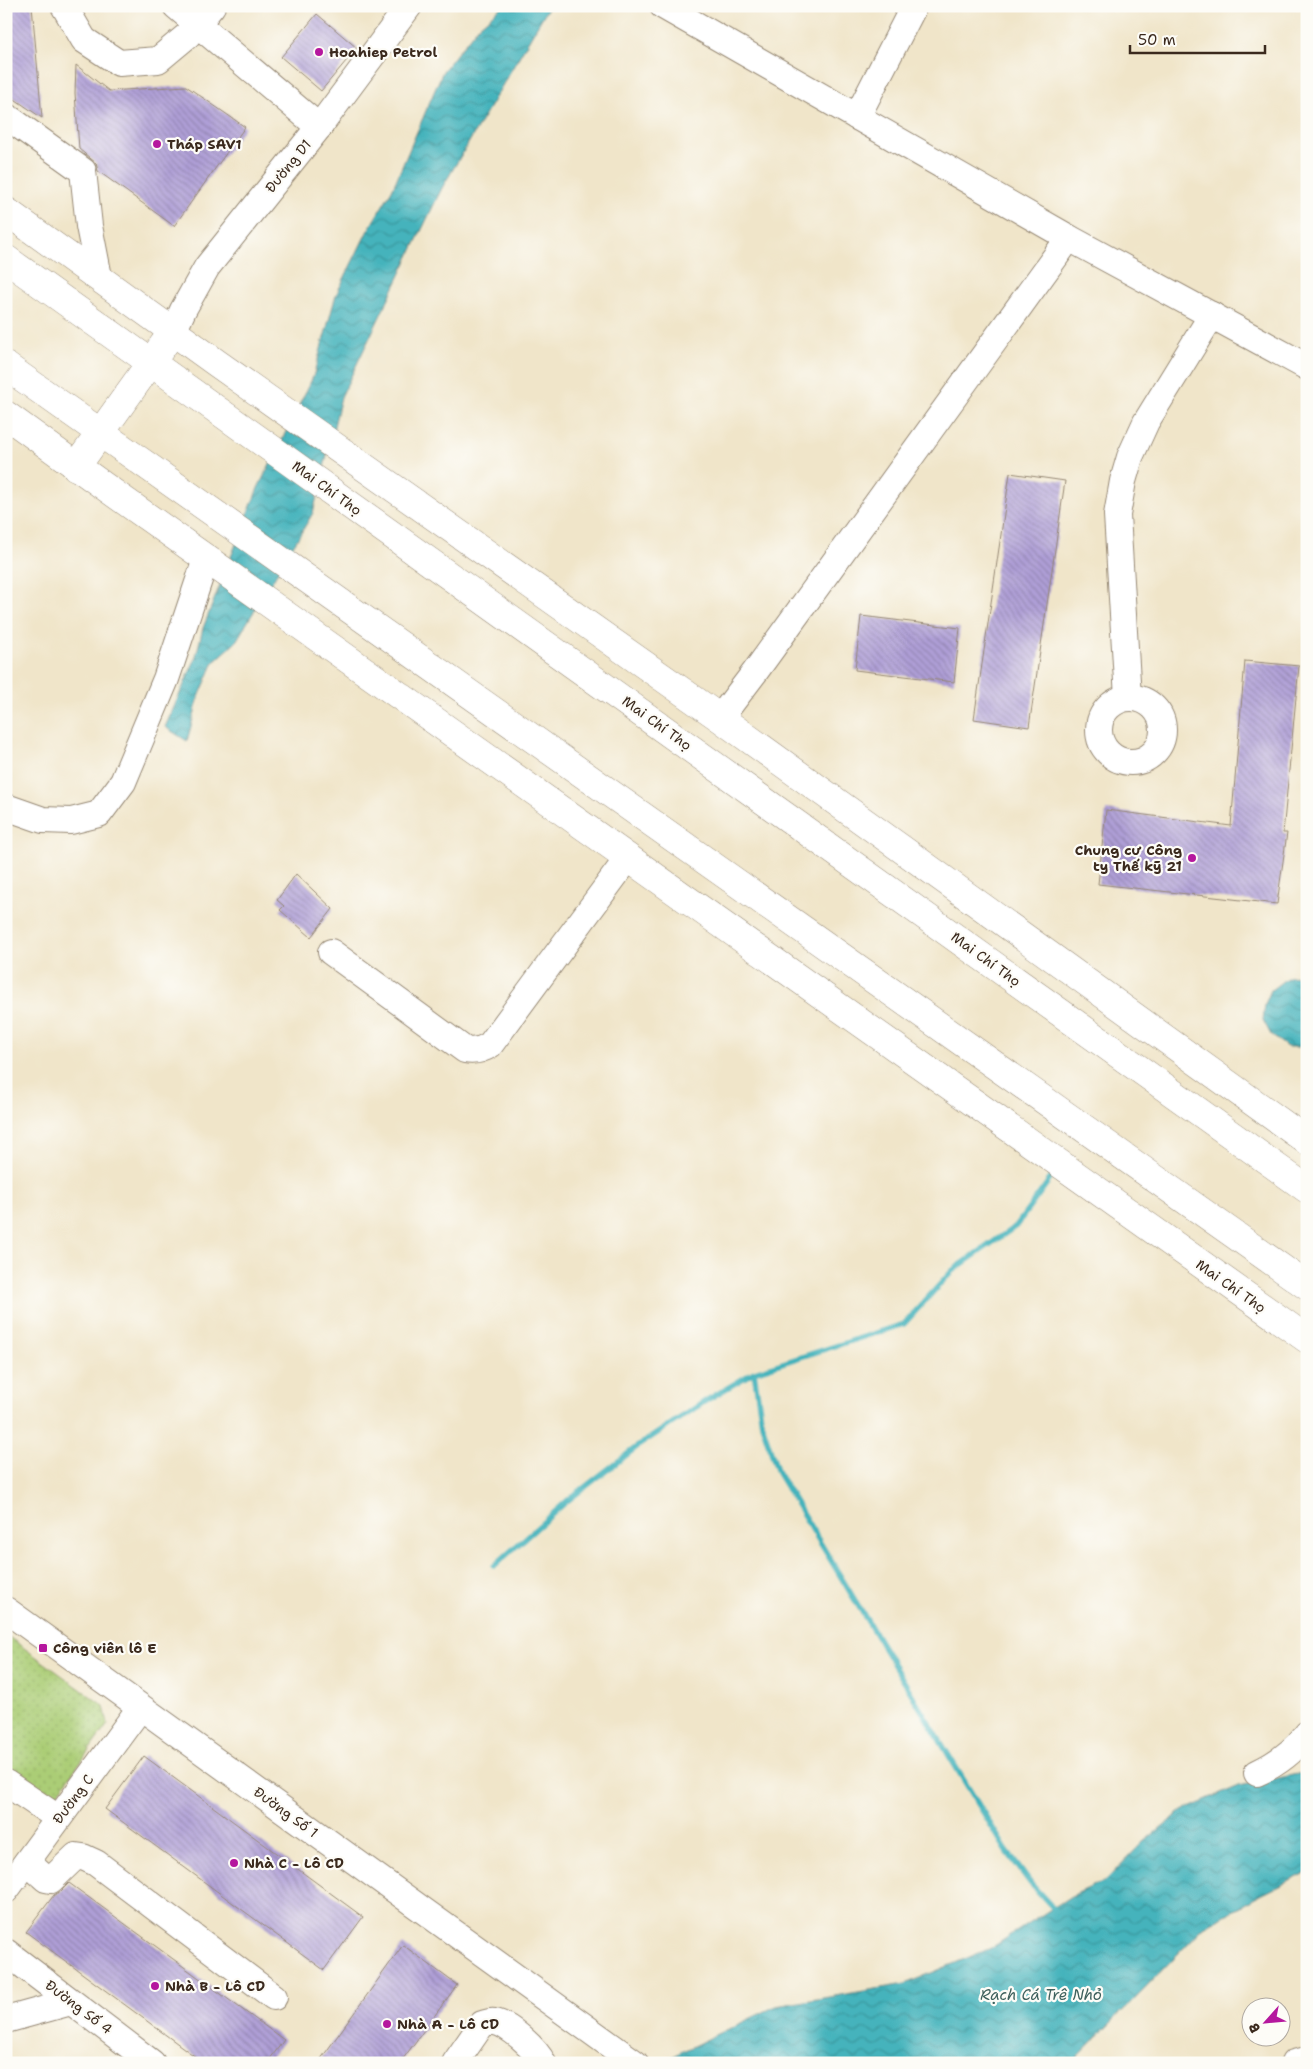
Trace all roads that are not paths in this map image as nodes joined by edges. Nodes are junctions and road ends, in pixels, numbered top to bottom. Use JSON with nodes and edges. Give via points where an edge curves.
{"nodes":[{"id":1,"x":64,"y":6,"type":"edge"},
{"id":2,"x":176,"y":6,"type":"edge"},
{"id":3,"x":409,"y":6,"type":"edge"},
{"id":4,"x":663,"y":6,"type":"edge"},
{"id":5,"x":914,"y":6,"type":"edge"},
{"id":6,"x":205,"y":15,"type":"edge"},
{"id":7,"x":6,"y":116,"type":"edge"},
{"id":8,"x":857,"y":117,"type":"junction"},
{"id":9,"x":319,"y":127,"type":"junction"},
{"id":10,"x":6,"y":211,"type":"edge"},
{"id":11,"x":1069,"y":238,"type":"junction"},
{"id":12,"x":6,"y":258,"type":"edge"},
{"id":13,"x":99,"y":277,"type":"junction"},
{"id":14,"x":1212,"y":315,"type":"junction"},
{"id":15,"x":174,"y":330,"type":"junction"},
{"id":16,"x":152,"y":362,"type":"junction"},
{"id":17,"x":6,"y":366,"type":"edge"},
{"id":18,"x":1307,"y":367,"type":"edge"},
{"id":19,"x":6,"y":416,"type":"edge"},
{"id":20,"x":100,"y":433,"type":"junction"},
{"id":21,"x":76,"y":467,"type":"junction"},
{"id":22,"x":206,"y":559,"type":"junction"},
{"id":23,"x":1128,"y":698,"type":"dead end"},
{"id":24,"x":720,"y":718,"type":"junction"},
{"id":25,"x":6,"y":807,"type":"edge"},
{"id":26,"x":628,"y":858,"type":"junction"},
{"id":27,"x":331,"y":952,"type":"dead end"},
{"id":28,"x":1307,"y":1141,"type":"edge"},
{"id":29,"x":1307,"y":1189,"type":"edge"},
{"id":30,"x":1307,"y":1286,"type":"edge"},
{"id":31,"x":1307,"y":1339,"type":"edge"},
{"id":32,"x":6,"y":1610,"type":"edge"},
{"id":33,"x":140,"y":1708,"type":"junction"},
{"id":34,"x":1307,"y":1734,"type":"edge"},
{"id":35,"x":1257,"y":1773,"type":"dead end"},
{"id":36,"x":6,"y":1783,"type":"edge"},
{"id":37,"x":58,"y":1818,"type":"junction"},
{"id":38,"x":26,"y":1862,"type":"junction"},
{"id":39,"x":6,"y":1890,"type":"edge"},
{"id":40,"x":6,"y":1952,"type":"edge"},
{"id":41,"x":274,"y":1997,"type":"dead end"},
{"id":42,"x":72,"y":2002,"type":"junction"},
{"id":43,"x":6,"y":2020,"type":"edge"},
{"id":44,"x":1307,"y":2060,"type":"edge"},
{"id":45,"x":152,"y":2063,"type":"edge"},
{"id":46,"x":456,"y":2063,"type":"edge"},
{"id":47,"x":543,"y":2063,"type":"edge"},
{"id":48,"x":634,"y":2063,"type":"edge"},
{"id":49,"x":1294,"y":2063,"type":"edge"}],
"edges":[{"from":1,"to":6,"type":"street","via":[[84,40],[119,63],[158,60]]},
{"from":2,"to":6,"type":"street"},
{"from":3,"to":9,"type":"street","name":"Đường D1"},
{"from":4,"to":8,"type":"street"},
{"from":5,"to":8,"type":"street"},
{"from":6,"to":9,"type":"street"},
{"from":7,"to":13,"type":"street","via":[[83,171]]},
{"from":8,"to":11,"type":"street"},
{"from":9,"to":15,"type":"street","name":"Đường D1","via":[[207,267]]},
{"from":10,"to":13,"type":"main road"},
{"from":11,"to":14,"type":"street"},
{"from":11,"to":24,"type":"street"},
{"from":12,"to":16,"type":"main road","name":"Mai Chí Thọ"},
{"from":13,"to":15,"type":"main road"},
{"from":14,"to":18,"type":"street"},
{"from":14,"to":23,"type":"street","via":[[1146,422],[1123,481],[1117,515]]},
{"from":15,"to":16,"type":"main road"},
{"from":15,"to":24,"type":"main road"},
{"from":16,"to":20,"type":"main road"},
{"from":16,"to":29,"type":"main road","name":"Mai Chí Thọ"},
{"from":17,"to":20,"type":"main road"},
{"from":19,"to":21,"type":"main road","name":"Mai Chí Thọ"},
{"from":20,"to":21,"type":"main road"},
{"from":20,"to":30,"type":"main road"},
{"from":21,"to":22,"type":"main road","name":"Mai Chí Thọ"},
{"from":22,"to":25,"type":"street","via":[[166,679],[123,782],[99,814],[71,821],[43,820]]},
{"from":22,"to":26,"type":"main road","name":"Mai Chí Thọ"},
{"from":24,"to":28,"type":"main road"},
{"from":26,"to":27,"type":"street","via":[[484,1049],[465,1050]]},
{"from":26,"to":31,"type":"main road","name":"Mai Chí Thọ"},
{"from":32,"to":33,"type":"street","name":"Đường Số 1"},
{"from":33,"to":37,"type":"street","name":"Đường C"},
{"from":33,"to":48,"type":"street","name":"Đường Số 1"},
{"from":34,"to":35,"type":"street","via":[[1274,1766]]},
{"from":36,"to":37,"type":"street"},
{"from":37,"to":38,"type":"street","name":"Đường C"},
{"from":38,"to":39,"type":"street","name":"Đường C"},
{"from":38,"to":41,"type":"street","via":[[51,1880],[76,1856],[96,1863]]},
{"from":40,"to":42,"type":"street","name":"Đường Số 4"},
{"from":42,"to":43,"type":"street"},
{"from":42,"to":45,"type":"street","name":"Đường Số 4"},
{"from":44,"to":49,"type":"street"},
{"from":46,"to":47,"type":"street","via":[[482,2024],[493,2021],[501,2023],[525,2041]]}]}
